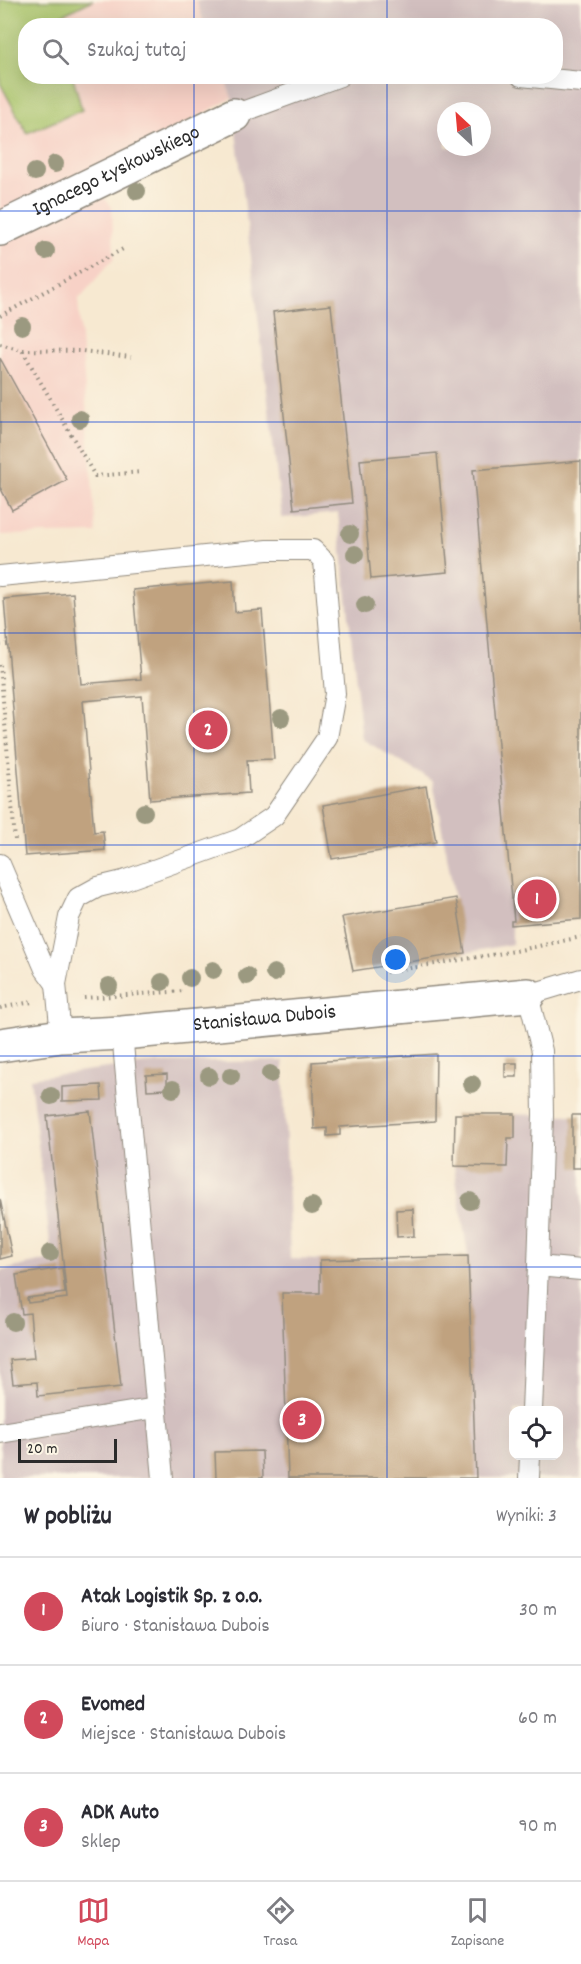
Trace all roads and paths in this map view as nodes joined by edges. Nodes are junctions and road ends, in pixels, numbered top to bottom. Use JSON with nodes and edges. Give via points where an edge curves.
{"nodes":[{"id":1,"x":563,"y":80,"type":"edge"},
{"id":2,"x":581,"y":82,"type":"edge"},
{"id":3,"x":318,"y":84,"type":"edge"},
{"id":4,"x":234,"y":114,"type":"joint"},
{"id":5,"x":0,"y":229,"type":"edge"},
{"id":6,"x":123,"y":249,"type":"dead end"},
{"id":7,"x":0,"y":316,"type":"edge"},
{"id":8,"x":0,"y":344,"type":"edge"},
{"id":9,"x":22,"y":350,"type":"junction"},
{"id":10,"x":131,"y":357,"type":"dead end"},
{"id":11,"x":142,"y":472,"type":"dead end"},
{"id":12,"x":0,"y":576,"type":"edge"},
{"id":13,"x":7,"y":644,"type":"dead end"},
{"id":14,"x":0,"y":645,"type":"edge"},
{"id":15,"x":0,"y":665,"type":"edge"},
{"id":16,"x":7,"y":844,"type":"dead end"},
{"id":17,"x":0,"y":864,"type":"edge"},
{"id":18,"x":581,"y":937,"type":"edge"},
{"id":19,"x":382,"y":973,"type":"dead end"},
{"id":20,"x":581,"y":979,"type":"edge"},
{"id":21,"x":186,"y":991,"type":"dead end"},
{"id":22,"x":57,"y":992,"type":"junction"},
{"id":23,"x":528,"y":995,"type":"junction"},
{"id":24,"x":0,"y":1008,"type":"edge"},
{"id":25,"x":122,"y":1033,"type":"junction"},
{"id":26,"x":61,"y":1036,"type":"junction"},
{"id":27,"x":0,"y":1045,"type":"edge"},
{"id":28,"x":538,"y":1266,"type":"junction"},
{"id":29,"x":581,"y":1270,"type":"edge"},
{"id":30,"x":532,"y":1406,"type":"edge"},
{"id":31,"x":156,"y":1408,"type":"junction"},
{"id":32,"x":0,"y":1433,"type":"edge"},
{"id":33,"x":530,"y":1460,"type":"edge"},
{"id":34,"x":163,"y":1478,"type":"edge"},
{"id":35,"x":529,"y":1478,"type":"edge"}],
"edges":[{"from":1,"to":2,"type":"lane"},
{"from":3,"to":4,"type":"lane"},
{"from":4,"to":5,"type":"street","name":"Ignacego Łyskowskiego"},
{"from":6,"to":7,"type":"path"},
{"from":8,"to":9,"type":"path"},
{"from":9,"to":10,"type":"path"},
{"from":9,"to":11,"type":"path","via":[[95,476]]},
{"from":12,"to":22,"type":"lane","via":[[267,550],[313,550],[324,561],[335,694],[327,738],[274,816],[240,838],[98,887],[78,898],[69,917]]},
{"from":13,"to":14,"type":"path"},
{"from":15,"to":16,"type":"path","via":[[15,840]]},
{"from":17,"to":22,"type":"lane"},
{"from":18,"to":19,"type":"path"},
{"from":20,"to":23,"type":"lane"},
{"from":21,"to":22,"type":"path"},
{"from":22,"to":24,"type":"path"},
{"from":22,"to":26,"type":"lane"},
{"from":23,"to":25,"type":"street","name":"Stanisława Dubois"},
{"from":23,"to":28,"type":"lane","via":[[542,1051]]},
{"from":25,"to":26,"type":"street","name":"Stanisława Dubois"},
{"from":25,"to":31,"type":"lane"},
{"from":26,"to":27,"type":"street","name":"Stanisława Dubois"},
{"from":28,"to":29,"type":"lane"},
{"from":28,"to":30,"type":"lane"},
{"from":31,"to":32,"type":"lane"},
{"from":31,"to":34,"type":"lane"},
{"from":33,"to":35,"type":"lane"}]}
